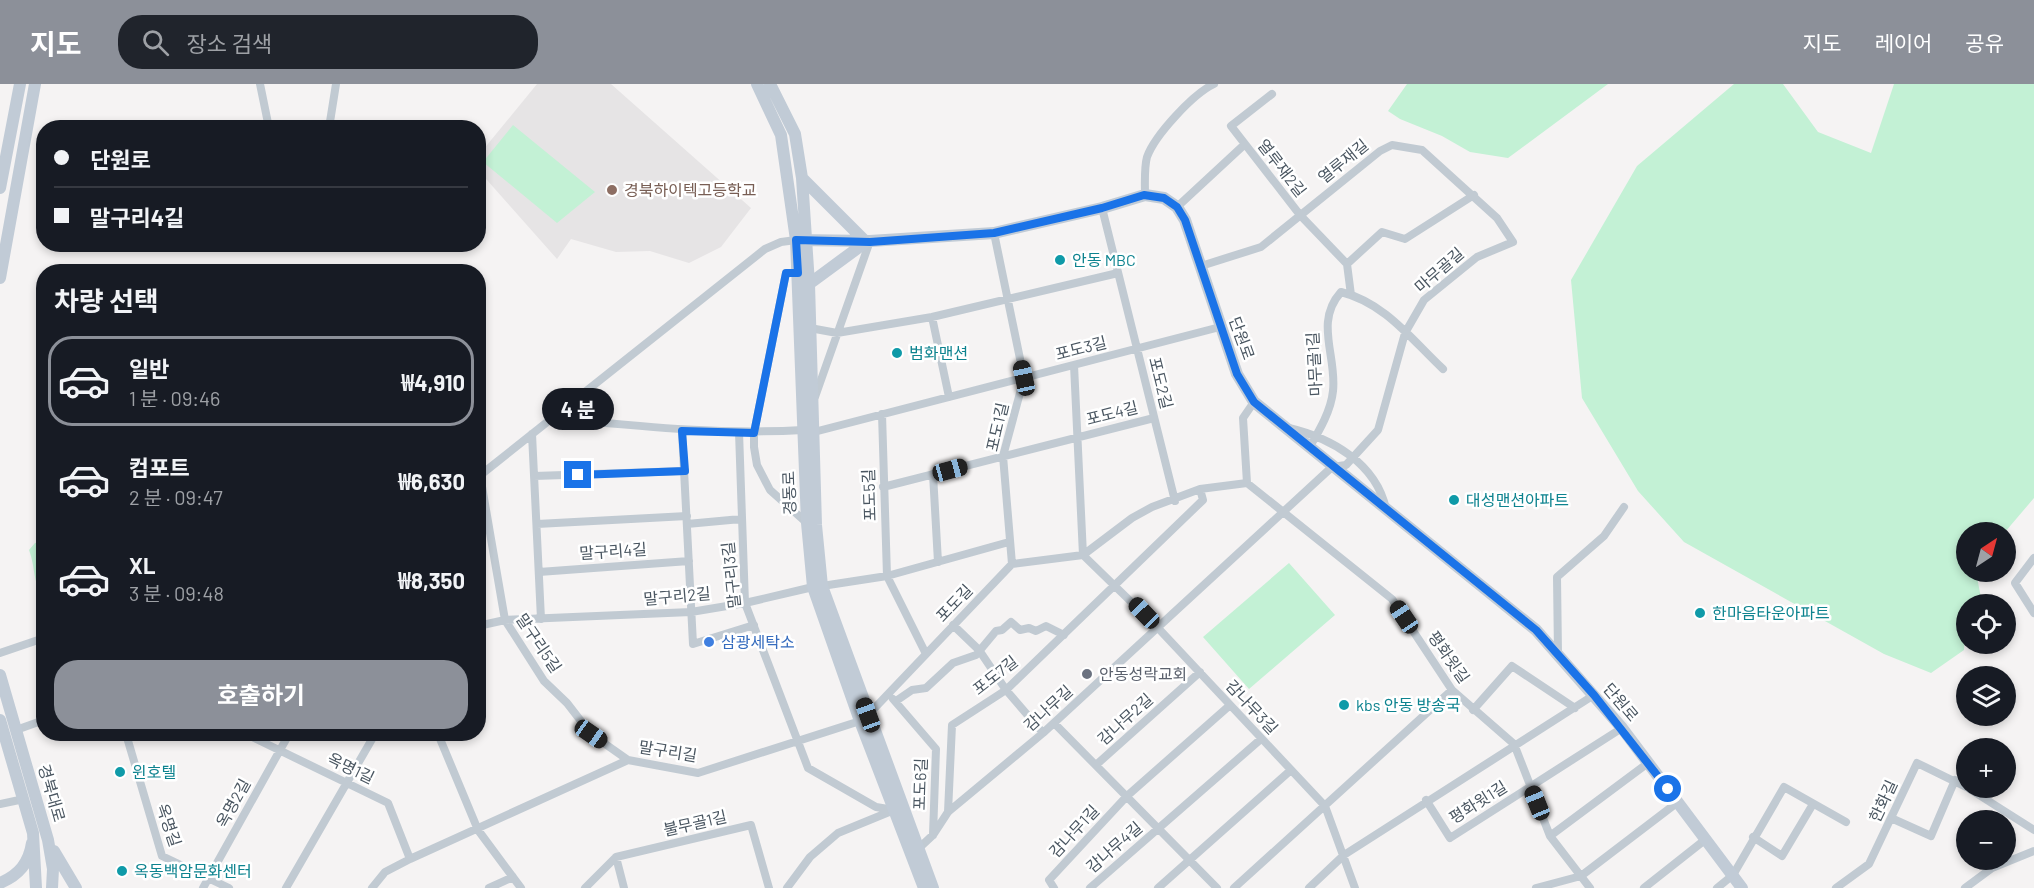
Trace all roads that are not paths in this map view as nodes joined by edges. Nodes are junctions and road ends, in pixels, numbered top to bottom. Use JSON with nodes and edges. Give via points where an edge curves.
{"nodes":[{"id":1,"x":20,"y":84,"type":"edge"},
{"id":2,"x":35,"y":84,"type":"edge"},
{"id":3,"x":260,"y":84,"type":"edge"},
{"id":4,"x":336,"y":84,"type":"edge"},
{"id":5,"x":757,"y":84,"type":"edge"},
{"id":6,"x":771,"y":84,"type":"edge"},
{"id":7,"x":1214,"y":84,"type":"edge"},
{"id":8,"x":1272,"y":94,"type":"dead end"},
{"id":9,"x":267,"y":120,"type":"edge"},
{"id":10,"x":330,"y":120,"type":"edge"},
{"id":11,"x":1245,"y":144,"type":"junction"},
{"id":12,"x":802,"y":178,"type":"junction"},
{"id":13,"x":0,"y":188,"type":"edge"},
{"id":14,"x":1144,"y":195,"type":"junction"},
{"id":15,"x":1474,"y":195,"type":"junction"},
{"id":16,"x":1177,"y":207,"type":"junction"},
{"id":17,"x":1102,"y":208,"type":"junction"},
{"id":18,"x":1300,"y":215,"type":"junction"},
{"id":19,"x":1497,"y":218,"type":"joint"},
{"id":20,"x":994,"y":233,"type":"junction"},
{"id":21,"x":801,"y":240,"type":"junction"},
{"id":22,"x":868,"y":242,"type":"junction"},
{"id":23,"x":1347,"y":264,"type":"junction"},
{"id":24,"x":1201,"y":266,"type":"junction"},
{"id":25,"x":798,"y":273,"type":"junction"},
{"id":26,"x":1118,"y":273,"type":"junction"},
{"id":27,"x":0,"y":278,"type":"edge"},
{"id":28,"x":809,"y":284,"type":"junction"},
{"id":29,"x":1351,"y":295,"type":"junction"},
{"id":30,"x":1008,"y":300,"type":"junction"},
{"id":31,"x":932,"y":316,"type":"junction"},
{"id":32,"x":1220,"y":327,"type":"junction"},
{"id":33,"x":810,"y":328,"type":"junction"},
{"id":34,"x":837,"y":333,"type":"junction"},
{"id":35,"x":1405,"y":333,"type":"junction"},
{"id":36,"x":1137,"y":349,"type":"junction"},
{"id":37,"x":1074,"y":365,"type":"junction"},
{"id":38,"x":1443,"y":369,"type":"dead end"},
{"id":39,"x":1024,"y":378,"type":"junction"},
{"id":40,"x":949,"y":397,"type":"junction"},
{"id":41,"x":1254,"y":402,"type":"junction"},
{"id":42,"x":813,"y":403,"type":"junction"},
{"id":43,"x":882,"y":414,"type":"junction"},
{"id":44,"x":553,"y":418,"type":"junction"},
{"id":45,"x":1154,"y":418,"type":"junction"},
{"id":46,"x":1283,"y":427,"type":"junction"},
{"id":47,"x":682,"y":431,"type":"junction"},
{"id":48,"x":808,"y":431,"type":"junction"},
{"id":49,"x":739,"y":432,"type":"junction"},
{"id":50,"x":754,"y":433,"type":"junction"},
{"id":51,"x":532,"y":434,"type":"junction"},
{"id":52,"x":1317,"y":435,"type":"junction"},
{"id":53,"x":1078,"y":437,"type":"junction"},
{"id":54,"x":1310,"y":448,"type":"junction"},
{"id":55,"x":1003,"y":456,"type":"junction"},
{"id":56,"x":1353,"y":458,"type":"junction"},
{"id":57,"x":1332,"y":467,"type":"junction"},
{"id":58,"x":486,"y":470,"type":"edge"},
{"id":59,"x":685,"y":471,"type":"junction"},
{"id":60,"x":933,"y":474,"type":"junction"},
{"id":61,"x":534,"y":476,"type":"junction"},
{"id":62,"x":1247,"y":483,"type":"junction"},
{"id":63,"x":883,"y":487,"type":"junction"},
{"id":64,"x":1200,"y":489,"type":"junction"},
{"id":65,"x":1175,"y":501,"type":"junction"},
{"id":66,"x":1624,"y":507,"type":"dead end"},
{"id":67,"x":1386,"y":509,"type":"junction"},
{"id":68,"x":1284,"y":511,"type":"junction"},
{"id":69,"x":486,"y":515,"type":"edge"},
{"id":70,"x":741,"y":519,"type":"junction"},
{"id":71,"x":687,"y":520,"type":"junction"},
{"id":72,"x":807,"y":523,"type":"junction"},
{"id":73,"x":537,"y":524,"type":"junction"},
{"id":74,"x":1009,"y":542,"type":"junction"},
{"id":75,"x":1083,"y":555,"type":"junction"},
{"id":76,"x":2034,"y":558,"type":"edge"},
{"id":77,"x":689,"y":561,"type":"junction"},
{"id":78,"x":938,"y":562,"type":"junction"},
{"id":79,"x":1012,"y":564,"type":"junction"},
{"id":80,"x":539,"y":572,"type":"junction"},
{"id":81,"x":887,"y":576,"type":"junction"},
{"id":82,"x":1116,"y":585,"type":"junction"},
{"id":83,"x":818,"y":587,"type":"junction"},
{"id":84,"x":745,"y":603,"type":"junction"},
{"id":85,"x":691,"y":612,"type":"junction"},
{"id":86,"x":2034,"y":612,"type":"edge"},
{"id":87,"x":541,"y":619,"type":"junction"},
{"id":88,"x":505,"y":621,"type":"junction"},
{"id":89,"x":486,"y":625,"type":"edge"},
{"id":90,"x":754,"y":625,"type":"junction"},
{"id":91,"x":953,"y":625,"type":"junction"},
{"id":92,"x":1158,"y":628,"type":"junction"},
{"id":93,"x":1064,"y":635,"type":"junction"},
{"id":94,"x":36,"y":641,"type":"edge"},
{"id":95,"x":979,"y":650,"type":"junction"},
{"id":96,"x":0,"y":652,"type":"edge"},
{"id":97,"x":926,"y":654,"type":"junction"},
{"id":98,"x":1558,"y":654,"type":"junction"},
{"id":99,"x":1200,"y":672,"type":"junction"},
{"id":100,"x":0,"y":675,"type":"edge"},
{"id":101,"x":1006,"y":690,"type":"junction"},
{"id":102,"x":1452,"y":690,"type":"junction"},
{"id":103,"x":887,"y":695,"type":"junction"},
{"id":104,"x":1594,"y":695,"type":"junction"},
{"id":105,"x":896,"y":701,"type":"junction"},
{"id":106,"x":1229,"y":706,"type":"junction"},
{"id":107,"x":1575,"y":708,"type":"junction"},
{"id":108,"x":1473,"y":710,"type":"junction"},
{"id":109,"x":864,"y":718,"type":"junction"},
{"id":110,"x":0,"y":720,"type":"edge"},
{"id":111,"x":36,"y":723,"type":"edge"},
{"id":112,"x":1054,"y":723,"type":"junction"},
{"id":113,"x":1622,"y":728,"type":"junction"},
{"id":114,"x":7,"y":732,"type":"edge"},
{"id":115,"x":1043,"y":734,"type":"junction"},
{"id":116,"x":1261,"y":739,"type":"junction"},
{"id":117,"x":128,"y":741,"type":"edge"},
{"id":118,"x":260,"y":741,"type":"edge"},
{"id":119,"x":285,"y":741,"type":"edge"},
{"id":120,"x":371,"y":741,"type":"edge"},
{"id":121,"x":441,"y":741,"type":"edge"},
{"id":122,"x":797,"y":741,"type":"junction"},
{"id":123,"x":1514,"y":744,"type":"junction"},
{"id":124,"x":279,"y":750,"type":"junction"},
{"id":125,"x":628,"y":760,"type":"junction"},
{"id":126,"x":1648,"y":763,"type":"junction"},
{"id":127,"x":1096,"y":765,"type":"junction"},
{"id":128,"x":1291,"y":770,"type":"junction"},
{"id":129,"x":1955,"y":780,"type":"joint"},
{"id":130,"x":346,"y":782,"type":"junction"},
{"id":131,"x":1530,"y":787,"type":"junction"},
{"id":132,"x":1126,"y":796,"type":"junction"},
{"id":133,"x":1984,"y":798,"type":"edge"},
{"id":134,"x":24,"y":799,"type":"junction"},
{"id":135,"x":1426,"y":800,"type":"junction"},
{"id":136,"x":1678,"y":802,"type":"junction"},
{"id":137,"x":0,"y":804,"type":"edge"},
{"id":138,"x":1813,"y":804,"type":"junction"},
{"id":139,"x":1325,"y":806,"type":"junction"},
{"id":140,"x":898,"y":809,"type":"junction"},
{"id":141,"x":948,"y":812,"type":"junction"},
{"id":142,"x":1891,"y":818,"type":"junction"},
{"id":143,"x":1846,"y":822,"type":"dead end"},
{"id":144,"x":1158,"y":828,"type":"junction"},
{"id":145,"x":478,"y":830,"type":"junction"},
{"id":146,"x":2034,"y":830,"type":"edge"},
{"id":147,"x":33,"y":832,"type":"junction"},
{"id":148,"x":933,"y":836,"type":"junction"},
{"id":149,"x":1550,"y":836,"type":"junction"},
{"id":150,"x":1753,"y":837,"type":"junction"},
{"id":151,"x":1706,"y":839,"type":"junction"},
{"id":152,"x":48,"y":840,"type":"junction"},
{"id":153,"x":918,"y":849,"type":"junction"},
{"id":154,"x":2034,"y":850,"type":"edge"},
{"id":155,"x":1344,"y":855,"type":"junction"},
{"id":156,"x":616,"y":857,"type":"junction"},
{"id":157,"x":410,"y":859,"type":"junction"},
{"id":158,"x":1189,"y":859,"type":"junction"},
{"id":159,"x":1733,"y":875,"type":"junction"},
{"id":160,"x":1581,"y":876,"type":"junction"},
{"id":161,"x":513,"y":877,"type":"junction"},
{"id":162,"x":207,"y":879,"type":"junction"},
{"id":163,"x":0,"y":883,"type":"edge"},
{"id":164,"x":36,"y":888,"type":"edge"},
{"id":165,"x":51,"y":888,"type":"edge"},
{"id":166,"x":76,"y":888,"type":"edge"},
{"id":167,"x":203,"y":888,"type":"edge"},
{"id":168,"x":229,"y":888,"type":"edge"},
{"id":169,"x":286,"y":888,"type":"edge"},
{"id":170,"x":372,"y":888,"type":"edge"},
{"id":171,"x":489,"y":888,"type":"edge"},
{"id":172,"x":521,"y":888,"type":"edge"},
{"id":173,"x":585,"y":888,"type":"edge"},
{"id":174,"x":624,"y":888,"type":"edge"},
{"id":175,"x":769,"y":888,"type":"edge"},
{"id":176,"x":787,"y":888,"type":"edge"},
{"id":177,"x":924,"y":888,"type":"edge"},
{"id":178,"x":933,"y":888,"type":"edge"},
{"id":179,"x":1054,"y":888,"type":"edge"},
{"id":180,"x":1090,"y":888,"type":"edge"},
{"id":181,"x":1158,"y":888,"type":"edge"},
{"id":182,"x":1217,"y":888,"type":"edge"},
{"id":183,"x":1234,"y":888,"type":"edge"},
{"id":184,"x":1309,"y":888,"type":"edge"},
{"id":185,"x":1355,"y":888,"type":"edge"},
{"id":186,"x":1536,"y":888,"type":"edge"},
{"id":187,"x":1590,"y":888,"type":"edge"},
{"id":188,"x":1644,"y":888,"type":"edge"},
{"id":189,"x":1717,"y":888,"type":"edge"},
{"id":190,"x":1742,"y":888,"type":"edge"},
{"id":191,"x":1836,"y":888,"type":"edge"},
{"id":192,"x":1965,"y":888,"type":"edge"}],
"edges":[{"from":1,"to":13,"type":"street"},
{"from":2,"to":27,"type":"street"},
{"from":3,"to":9,"type":"street"},
{"from":4,"to":10,"type":"street"},
{"from":5,"to":21,"type":"street","name":"경동로","via":[[781,135]]},
{"from":6,"to":12,"type":"street","name":"경동로","via":[[795,134]]},
{"from":7,"to":14,"type":"street","via":[[1180,110],[1148,157]]},
{"from":8,"to":11,"type":"street","name":"열루재2길","via":[[1231,126]]},
{"from":11,"to":16,"type":"street"},
{"from":11,"to":18,"type":"street","name":"열루재2길"},
{"from":12,"to":21,"type":"street","name":"경동로"},
{"from":12,"to":22,"type":"street"},
{"from":14,"to":16,"type":"street","via":[[1164,198]]},
{"from":14,"to":17,"type":"street"},
{"from":15,"to":18,"type":"street","name":"열루재길","via":[[1422,150],[1392,145]]},
{"from":15,"to":19,"type":"street","name":"열루재길"},
{"from":15,"to":23,"type":"street","via":[[1405,239],[1382,232]]},
{"from":16,"to":24,"type":"street","name":"단원로"},
{"from":17,"to":20,"type":"street"},
{"from":17,"to":26,"type":"street","name":"포도2길"},
{"from":18,"to":23,"type":"street","name":"열루재2길"},
{"from":18,"to":24,"type":"street","name":"열루재길","via":[[1261,247]]},
{"from":19,"to":35,"type":"street","name":"마무골길","via":[[1512,242],[1477,257],[1449,277],[1424,300]]},
{"from":20,"to":22,"type":"street"},
{"from":20,"to":30,"type":"street","name":"포도1길"},
{"from":21,"to":22,"type":"street"},
{"from":21,"to":25,"type":"street","name":"경동로"},
{"from":21,"to":28,"type":"street","name":"경동로"},
{"from":21,"to":44,"type":"street","via":[[765,249]]},
{"from":22,"to":28,"type":"street"},
{"from":22,"to":34,"type":"street"},
{"from":23,"to":29,"type":"street"},
{"from":24,"to":32,"type":"street","name":"단원로"},
{"from":25,"to":48,"type":"street","name":"경동로"},
{"from":25,"to":50,"type":"street","via":[[786,273]]},
{"from":26,"to":30,"type":"street"},
{"from":26,"to":36,"type":"street","name":"포도2길"},
{"from":28,"to":33,"type":"street","name":"경동로"},
{"from":29,"to":35,"type":"street","via":[[1389,315]]},
{"from":29,"to":52,"type":"street","name":"마무골1길","via":[[1341,292],[1328,313],[1326,332],[1333,391]]},
{"from":30,"to":31,"type":"street"},
{"from":30,"to":39,"type":"street","name":"포도1길"},
{"from":31,"to":34,"type":"street"},
{"from":31,"to":40,"type":"street"},
{"from":32,"to":36,"type":"street","name":"포도3길"},
{"from":32,"to":41,"type":"street","name":"단원로","via":[[1237,374]]},
{"from":33,"to":34,"type":"street"},
{"from":33,"to":42,"type":"street","name":"경동로"},
{"from":34,"to":42,"type":"street"},
{"from":35,"to":38,"type":"street"},
{"from":35,"to":56,"type":"street","name":"마무골길","via":[[1378,430]]},
{"from":36,"to":37,"type":"street","name":"포도3길"},
{"from":36,"to":45,"type":"street","name":"포도2길"},
{"from":37,"to":39,"type":"street","name":"포도3길"},
{"from":37,"to":53,"type":"street","name":"포도4길"},
{"from":39,"to":40,"type":"street","name":"포도3길"},
{"from":39,"to":55,"type":"street","name":"포도1길"},
{"from":40,"to":43,"type":"street","name":"포도3길"},
{"from":41,"to":46,"type":"street","name":"단원로"},
{"from":41,"to":62,"type":"street","via":[[1243,418]]},
{"from":42,"to":48,"type":"street","name":"경동로"},
{"from":43,"to":48,"type":"street","name":"포도3길"},
{"from":43,"to":63,"type":"street","name":"포도5길"},
{"from":44,"to":47,"type":"street","name":"포도3길"},
{"from":44,"to":51,"type":"street"},
{"from":45,"to":53,"type":"street","name":"포도4길"},
{"from":45,"to":65,"type":"street","name":"포도2길"},
{"from":46,"to":52,"type":"street"},
{"from":46,"to":54,"type":"street","name":"단원로"},
{"from":47,"to":49,"type":"street","name":"포도3길"},
{"from":47,"to":59,"type":"street"},
{"from":48,"to":50,"type":"street","name":"포도3길"},
{"from":48,"to":72,"type":"street","name":"경동로"},
{"from":48,"to":83,"type":"street","name":"경동로"},
{"from":49,"to":50,"type":"street","name":"포도3길"},
{"from":49,"to":70,"type":"street","name":"말구리3길"},
{"from":50,"to":72,"type":"street","via":[[757,465],[770,490]]},
{"from":51,"to":58,"type":"street"},
{"from":51,"to":61,"type":"street"},
{"from":52,"to":54,"type":"street","name":"마무골1길"},
{"from":52,"to":56,"type":"street"},
{"from":53,"to":55,"type":"street","name":"포도4길"},
{"from":53,"to":75,"type":"street"},
{"from":54,"to":57,"type":"street","name":"단원로"},
{"from":55,"to":60,"type":"street","name":"포도4길"},
{"from":55,"to":74,"type":"street","name":"포도1길"},
{"from":56,"to":57,"type":"street","name":"마무골길","via":[[1346,465]]},
{"from":56,"to":67,"type":"street","via":[[1378,486]]},
{"from":57,"to":67,"type":"street","name":"단원로"},
{"from":57,"to":68,"type":"street","name":"감나무길"},
{"from":59,"to":61,"type":"street"},
{"from":59,"to":71,"type":"street"},
{"from":60,"to":63,"type":"street","name":"포도4길"},
{"from":60,"to":78,"type":"street"},
{"from":61,"to":73,"type":"street"},
{"from":62,"to":64,"type":"street"},
{"from":62,"to":68,"type":"street"},
{"from":63,"to":81,"type":"street","name":"포도5길"},
{"from":64,"to":65,"type":"street"},
{"from":64,"to":82,"type":"street","name":"포도7길","via":[[1203,500]]},
{"from":65,"to":75,"type":"street","via":[[1132,518]]},
{"from":66,"to":98,"type":"street","via":[[1604,536],[1557,577]]},
{"from":67,"to":98,"type":"street","name":"단원로","via":[[1536,630]]},
{"from":68,"to":92,"type":"street","name":"감나무길"},
{"from":68,"to":102,"type":"street","name":"평화윗길","via":[[1392,599]]},
{"from":69,"to":88,"type":"street","name":"말구리5길"},
{"from":70,"to":71,"type":"street","name":"말구리4길"},
{"from":70,"to":84,"type":"street","name":"말구리3길"},
{"from":71,"to":73,"type":"street","name":"말구리4길"},
{"from":71,"to":77,"type":"street"},
{"from":72,"to":83,"type":"street","name":"경동로"},
{"from":73,"to":80,"type":"street"},
{"from":74,"to":78,"type":"street"},
{"from":74,"to":79,"type":"street","name":"포도1길"},
{"from":75,"to":79,"type":"street"},
{"from":75,"to":82,"type":"street"},
{"from":76,"to":86,"type":"street","via":[[2015,583]]},
{"from":77,"to":80,"type":"street","name":"말구리4길"},
{"from":77,"to":85,"type":"street"},
{"from":78,"to":81,"type":"street"},
{"from":79,"to":91,"type":"street","name":"포도길"},
{"from":80,"to":87,"type":"street"},
{"from":81,"to":83,"type":"street","name":"말구리2길"},
{"from":81,"to":97,"type":"street","name":"포도5길"},
{"from":82,"to":92,"type":"street"},
{"from":82,"to":93,"type":"street","name":"포도7길"},
{"from":83,"to":84,"type":"street","name":"말구리2길"},
{"from":83,"to":109,"type":"street","name":"경동로"},
{"from":84,"to":85,"type":"street","name":"말구리2길"},
{"from":84,"to":90,"type":"street","name":"말구리3길"},
{"from":85,"to":87,"type":"street","name":"말구리2길"},
{"from":85,"to":90,"type":"street","via":[[693,644]]},
{"from":87,"to":88,"type":"street","name":"말구리2길"},
{"from":88,"to":89,"type":"street","name":"말구리2길"},
{"from":88,"to":125,"type":"street","name":"말구리5길","via":[[544,681],[591,734]]},
{"from":90,"to":122,"type":"street","name":"말구리3길"},
{"from":91,"to":95,"type":"street"},
{"from":91,"to":97,"type":"street","name":"포도길"},
{"from":92,"to":99,"type":"street","name":"감나무3길"},
{"from":92,"to":112,"type":"street","name":"감나무길"},
{"from":93,"to":95,"type":"street","via":[[1047,626],[1036,631],[1020,630],[1011,622],[996,630]]},
{"from":93,"to":101,"type":"street","name":"포도7길"},
{"from":94,"to":96,"type":"street"},
{"from":95,"to":101,"type":"street"},
{"from":95,"to":105,"type":"street","via":[[976,655],[953,663],[926,688],[912,690]]},
{"from":97,"to":103,"type":"street","name":"포도길"},
{"from":98,"to":104,"type":"street","name":"단원로"},
{"from":99,"to":106,"type":"street","name":"감나무3길"},
{"from":99,"to":127,"type":"street","name":"감나무2길"},
{"from":100,"to":114,"type":"street","name":"경북대로"},
{"from":101,"to":115,"type":"street"},
{"from":101,"to":141,"type":"street","name":"포도7길","via":[[951,725]]},
{"from":102,"to":108,"type":"street","name":"평화윗길"},
{"from":102,"to":139,"type":"street"},
{"from":103,"to":105,"type":"street","name":"포도6길"},
{"from":103,"to":109,"type":"street","name":"포도길"},
{"from":104,"to":107,"type":"street"},
{"from":104,"to":113,"type":"street","name":"단원로"},
{"from":105,"to":148,"type":"street","name":"포도6길","via":[[936,749]]},
{"from":106,"to":116,"type":"street","name":"감나무3길"},
{"from":106,"to":132,"type":"street"},
{"from":107,"to":108,"type":"street","via":[[1512,666]]},
{"from":107,"to":123,"type":"street"},
{"from":108,"to":123,"type":"street","name":"평화윗길"},
{"from":109,"to":122,"type":"street","name":"말구리길"},
{"from":109,"to":140,"type":"street","name":"경동로"},
{"from":110,"to":114,"type":"street","name":"경북대로"},
{"from":111,"to":114,"type":"street"},
{"from":112,"to":115,"type":"street","name":"감나무길"},
{"from":112,"to":127,"type":"street","name":"감나무2길"},
{"from":113,"to":126,"type":"street","name":"단원로"},
{"from":113,"to":131,"type":"street"},
{"from":114,"to":134,"type":"street","name":"경북대로"},
{"from":114,"to":152,"type":"street","name":"경북대로"},
{"from":115,"to":141,"type":"street","name":"감나무길"},
{"from":116,"to":128,"type":"street","name":"감나무3길"},
{"from":116,"to":144,"type":"street"},
{"from":117,"to":162,"type":"street","name":"옥명길","via":[[162,856]]},
{"from":118,"to":124,"type":"street","name":"옥명1길"},
{"from":119,"to":124,"type":"street","name":"옥명2길"},
{"from":120,"to":130,"type":"street"},
{"from":121,"to":145,"type":"street"},
{"from":122,"to":125,"type":"street","name":"말구리길","via":[[698,773]]},
{"from":122,"to":140,"type":"street","name":"말구리3길","via":[[808,768],[876,807]]},
{"from":123,"to":131,"type":"street","name":"평화윗길"},
{"from":123,"to":135,"type":"street","name":"평화윗1길"},
{"from":124,"to":130,"type":"street","name":"옥명1길"},
{"from":124,"to":162,"type":"street","name":"옥명2길"},
{"from":125,"to":145,"type":"street","name":"말구리길"},
{"from":126,"to":136,"type":"street","name":"단원로"},
{"from":126,"to":149,"type":"street"},
{"from":127,"to":132,"type":"street","name":"감나무2길"},
{"from":128,"to":139,"type":"street","name":"감나무3길"},
{"from":128,"to":158,"type":"street"},
{"from":129,"to":142,"type":"street","name":"한화길","via":[[1917,763]]},
{"from":129,"to":142,"type":"street","via":[[1931,836]]},
{"from":130,"to":157,"type":"street","name":"옥명1길","via":[[388,803]]},
{"from":130,"to":169,"type":"street"},
{"from":131,"to":135,"type":"street","name":"평화윗1길","via":[[1450,838]]},
{"from":131,"to":149,"type":"street","name":"평화윗길"},
{"from":132,"to":144,"type":"street","name":"감나무2길"},
{"from":132,"to":179,"type":"street","name":"감나무1길","via":[[1049,880]]},
{"from":133,"to":146,"type":"street","name":"한화길"},
{"from":134,"to":137,"type":"street"},
{"from":134,"to":147,"type":"street","name":"경북대로"},
{"from":135,"to":155,"type":"street","name":"평화윗1길"},
{"from":136,"to":151,"type":"street","name":"단원로"},
{"from":136,"to":160,"type":"street"},
{"from":138,"to":143,"type":"street"},
{"from":138,"to":150,"type":"street","via":[[1784,787]]},
{"from":138,"to":150,"type":"street","via":[[1782,856]]},
{"from":139,"to":155,"type":"street","name":"감나무3길"},
{"from":139,"to":183,"type":"street"},
{"from":140,"to":153,"type":"street","name":"경동로"},
{"from":140,"to":176,"type":"street","via":[[838,833],[810,857]]},
{"from":140,"to":177,"type":"street","name":"경동로"},
{"from":141,"to":148,"type":"street","name":"감나무길"},
{"from":142,"to":191,"type":"street","name":"한화길","via":[[1869,864]]},
{"from":144,"to":158,"type":"street","name":"감나무2길"},
{"from":144,"to":180,"type":"street","name":"감나무4길"},
{"from":145,"to":157,"type":"street","name":"말구리길"},
{"from":145,"to":161,"type":"street"},
{"from":147,"to":163,"type":"street","via":[[24,867]]},
{"from":147,"to":164,"type":"street","name":"경북대로"},
{"from":148,"to":153,"type":"street","name":"감나무길"},
{"from":149,"to":160,"type":"street","name":"평화윗길"},
{"from":150,"to":159,"type":"street"},
{"from":151,"to":159,"type":"street","name":"단원로"},
{"from":151,"to":188,"type":"street"},
{"from":152,"to":165,"type":"street","name":"경북대로","via":[[53,869]]},
{"from":152,"to":166,"type":"street"},
{"from":153,"to":178,"type":"street","name":"경동로"},
{"from":154,"to":192,"type":"street","via":[[1992,868]]},
{"from":155,"to":184,"type":"street"},
{"from":155,"to":185,"type":"street","name":"감나무3길"},
{"from":156,"to":173,"type":"street"},
{"from":156,"to":174,"type":"street"},
{"from":156,"to":175,"type":"street","name":"불무골1길","via":[[751,825]]},
{"from":157,"to":170,"type":"street","name":"말구리길","via":[[385,872]]},
{"from":158,"to":181,"type":"street"},
{"from":158,"to":182,"type":"street","name":"감나무2길"},
{"from":159,"to":189,"type":"street"},
{"from":159,"to":190,"type":"street","name":"단원로"},
{"from":160,"to":186,"type":"street"},
{"from":160,"to":187,"type":"street","name":"평화윗길"},
{"from":161,"to":171,"type":"street"},
{"from":161,"to":172,"type":"street"},
{"from":162,"to":167,"type":"street","name":"옥명2길"},
{"from":162,"to":168,"type":"street","name":"옥명길"}]}
